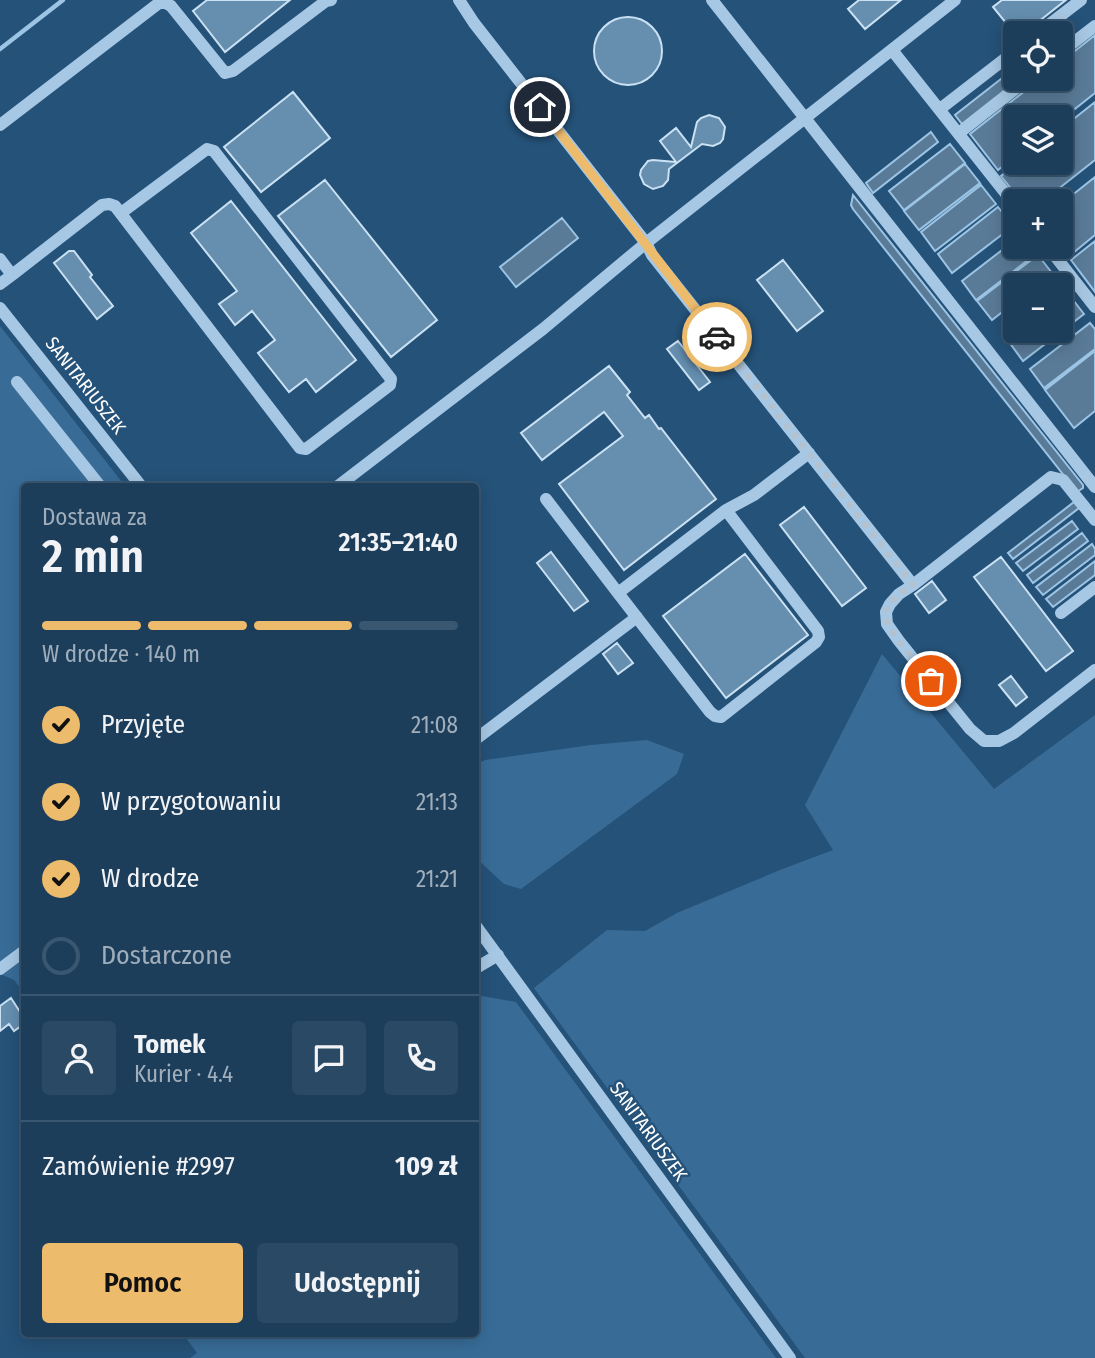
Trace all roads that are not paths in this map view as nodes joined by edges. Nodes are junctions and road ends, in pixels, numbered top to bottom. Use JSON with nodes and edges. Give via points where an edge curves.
{"nodes":[{"id":1,"x":331,"y":0,"type":"edge"},
{"id":2,"x":459,"y":0,"type":"edge"},
{"id":3,"x":712,"y":0,"type":"edge"},
{"id":4,"x":955,"y":0,"type":"edge"},
{"id":5,"x":1082,"y":0,"type":"edge"},
{"id":6,"x":1054,"y":21,"type":"edge"},
{"id":7,"x":1095,"y":26,"type":"edge"},
{"id":8,"x":1073,"y":43,"type":"edge"},
{"id":9,"x":892,"y":50,"type":"junction"},
{"id":10,"x":1003,"y":60,"type":"edge"},
{"id":11,"x":1013,"y":91,"type":"edge"},
{"id":12,"x":940,"y":109,"type":"junction"},
{"id":13,"x":805,"y":120,"type":"junction"},
{"id":14,"x":0,"y":125,"type":"edge"},
{"id":15,"x":959,"y":133,"type":"junction"},
{"id":16,"x":1003,"y":190,"type":"edge"},
{"id":17,"x":121,"y":213,"type":"junction"},
{"id":18,"x":646,"y":243,"type":"junction"},
{"id":19,"x":0,"y":259,"type":"edge"},
{"id":20,"x":1057,"y":259,"type":"edge"},
{"id":21,"x":12,"y":275,"type":"junction"},
{"id":22,"x":0,"y":285,"type":"edge"},
{"id":23,"x":1095,"y":307,"type":"edge"},
{"id":24,"x":0,"y":308,"type":"edge"},
{"id":25,"x":17,"y":382,"type":"dead end"},
{"id":26,"x":809,"y":453,"type":"junction"},
{"id":27,"x":98,"y":483,"type":"edge"},
{"id":28,"x":139,"y":483,"type":"edge"},
{"id":29,"x":342,"y":483,"type":"edge"},
{"id":30,"x":1095,"y":487,"type":"edge"},
{"id":31,"x":546,"y":499,"type":"dead end"},
{"id":32,"x":726,"y":510,"type":"junction"},
{"id":33,"x":1095,"y":520,"type":"edge"},
{"id":34,"x":913,"y":585,"type":"junction"},
{"id":35,"x":1095,"y":587,"type":"edge"},
{"id":36,"x":618,"y":593,"type":"junction"},
{"id":37,"x":1061,"y":613,"type":"dead end"},
{"id":38,"x":637,"y":617,"type":"junction"},
{"id":39,"x":1095,"y":670,"type":"edge"},
{"id":40,"x":479,"y":737,"type":"edge"},
{"id":41,"x":479,"y":930,"type":"edge"},
{"id":42,"x":21,"y":953,"type":"edge"},
{"id":43,"x":498,"y":955,"type":"junction"},
{"id":44,"x":479,"y":966,"type":"edge"},
{"id":45,"x":0,"y":969,"type":"edge"},
{"id":46,"x":790,"y":1358,"type":"edge"}],
"edges":[{"from":1,"to":14,"type":"street","via":[[225,74],[171,6],[159,3]]},
{"from":2,"to":18,"type":"street"},
{"from":3,"to":13,"type":"street"},
{"from":4,"to":9,"type":"street"},
{"from":5,"to":6,"type":"street"},
{"from":7,"to":8,"type":"street"},
{"from":9,"to":12,"type":"street"},
{"from":9,"to":13,"type":"street"},
{"from":10,"to":12,"type":"street"},
{"from":11,"to":15,"type":"street"},
{"from":12,"to":15,"type":"street"},
{"from":13,"to":18,"type":"street"},
{"from":13,"to":30,"type":"street"},
{"from":15,"to":16,"type":"street"},
{"from":17,"to":17,"type":"street","via":[[207,149],[215,151],[391,379],[390,385],[306,449],[300,448]]},
{"from":17,"to":21,"type":"street","via":[[115,206],[102,205]]},
{"from":18,"to":26,"type":"street"},
{"from":18,"to":29,"type":"street","via":[[543,330]]},
{"from":19,"to":21,"type":"street"},
{"from":20,"to":23,"type":"street"},
{"from":21,"to":22,"type":"street"},
{"from":24,"to":28,"type":"street","name":"SANITARIUSZEK"},
{"from":25,"to":27,"type":"street"},
{"from":26,"to":32,"type":"street"},
{"from":26,"to":34,"type":"street"},
{"from":31,"to":36,"type":"street"},
{"from":32,"to":36,"type":"street"},
{"from":32,"to":38,"type":"street","via":[[818,631],[816,642],[721,717],[710,712]]},
{"from":33,"to":34,"type":"street","via":[[1063,480],[1051,477]]},
{"from":34,"to":39,"type":"street","via":[[890,604],[887,624],[984,741],[999,741],[1014,733]]},
{"from":35,"to":37,"type":"street"},
{"from":36,"to":38,"type":"street"},
{"from":38,"to":40,"type":"street"},
{"from":41,"to":43,"type":"street","name":"SANITARIUSZEK"},
{"from":42,"to":45,"type":"street"},
{"from":43,"to":44,"type":"street"},
{"from":43,"to":46,"type":"street","name":"SANITARIUSZEK"}]}
